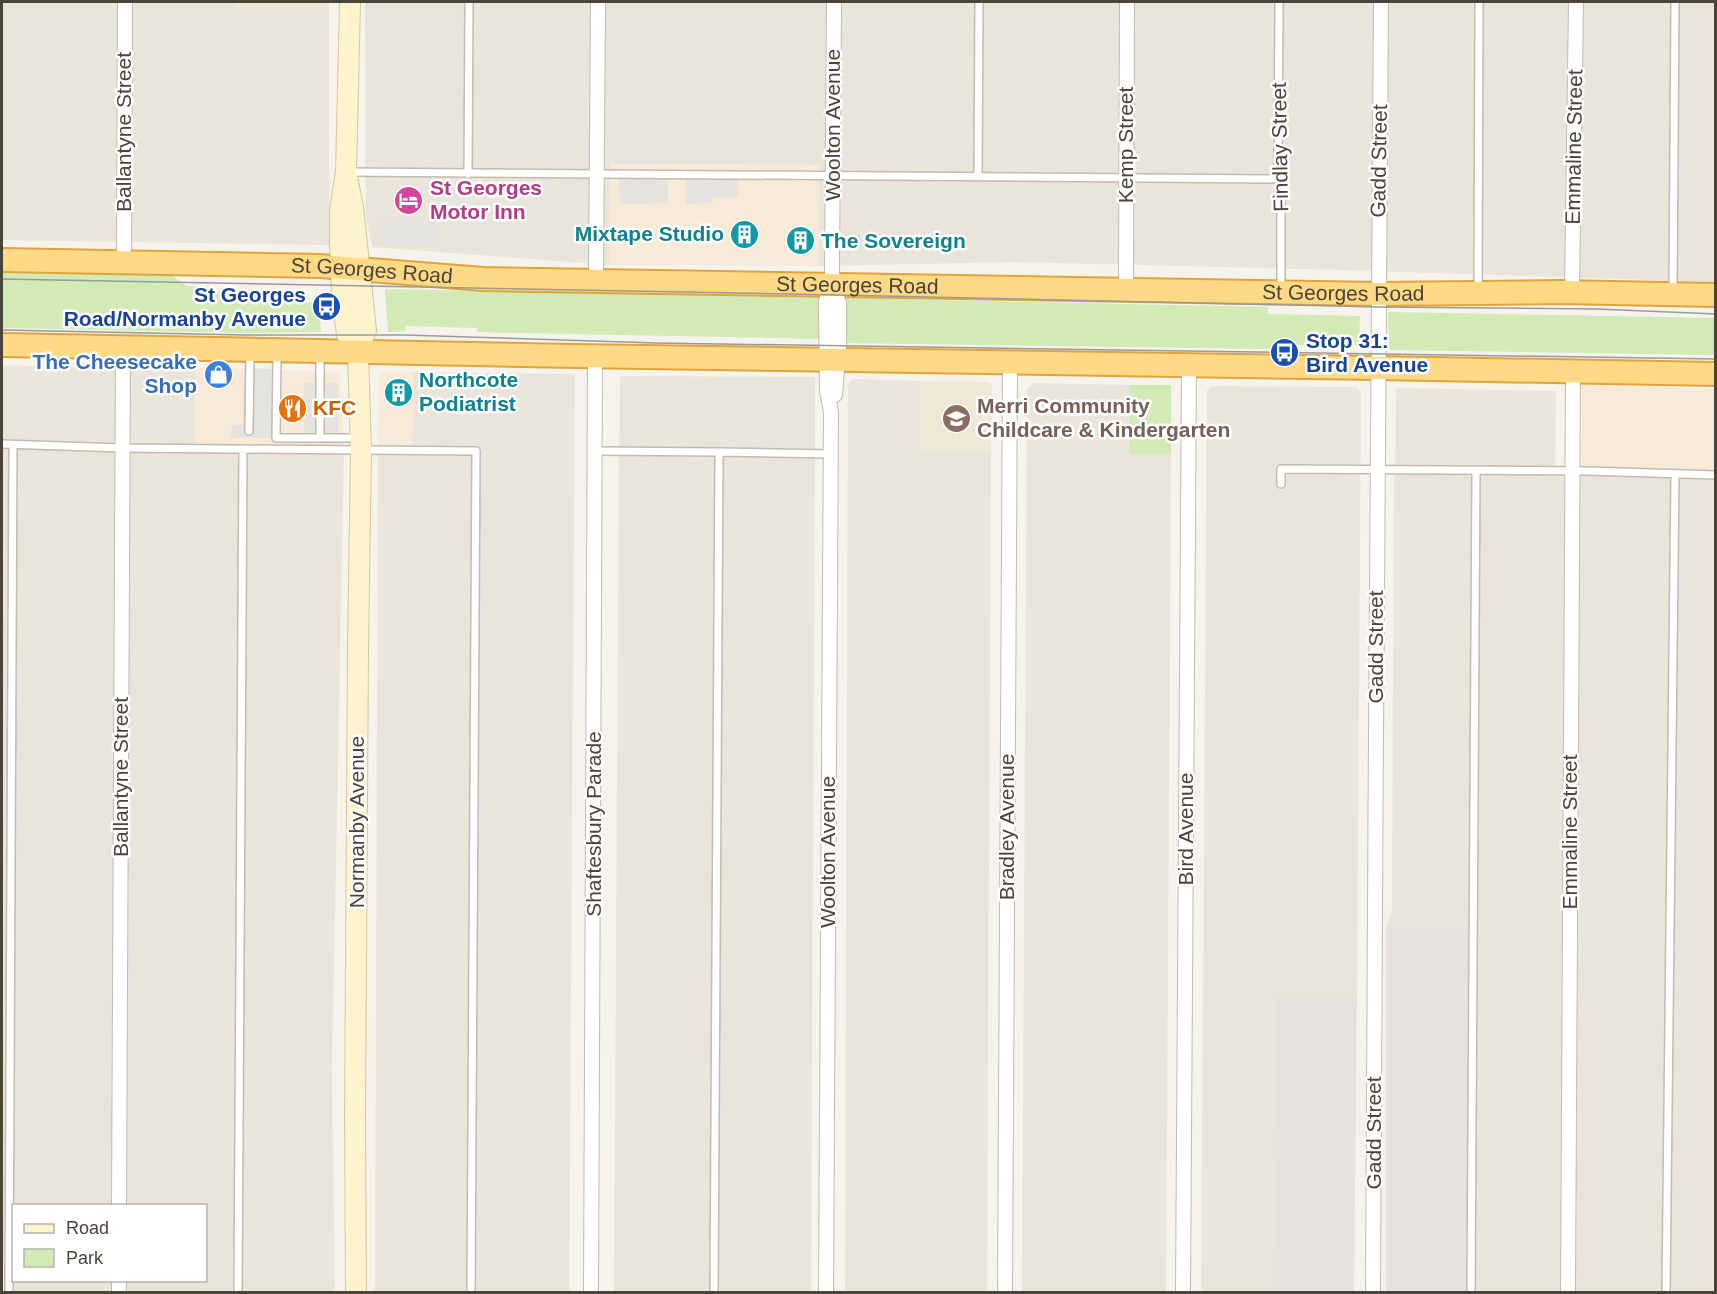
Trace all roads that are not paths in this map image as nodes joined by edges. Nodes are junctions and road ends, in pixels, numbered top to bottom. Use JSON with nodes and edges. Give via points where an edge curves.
{"nodes":[{"id":1,"x":125,"y":2,"type":"edge"},
{"id":2,"x":350,"y":2,"type":"edge"},
{"id":3,"x":470,"y":2,"type":"edge"},
{"id":4,"x":598,"y":2,"type":"edge"},
{"id":5,"x":834,"y":2,"type":"edge"},
{"id":6,"x":979,"y":2,"type":"edge"},
{"id":7,"x":1127,"y":2,"type":"edge"},
{"id":8,"x":1279,"y":2,"type":"edge"},
{"id":9,"x":1381,"y":2,"type":"edge"},
{"id":10,"x":1479,"y":2,"type":"edge"},
{"id":11,"x":1576,"y":2,"type":"edge"},
{"id":12,"x":1675,"y":2,"type":"edge"},
{"id":13,"x":346,"y":172,"type":"junction"},
{"id":14,"x":468,"y":174,"type":"junction"},
{"id":15,"x":597,"y":175,"type":"junction"},
{"id":16,"x":833,"y":175,"type":"junction"},
{"id":17,"x":978,"y":177,"type":"junction"},
{"id":18,"x":1126,"y":177,"type":"junction"},
{"id":19,"x":1280,"y":179,"type":"junction"},
{"id":20,"x":2,"y":260,"type":"edge"},
{"id":21,"x":124,"y":262,"type":"junction"},
{"id":22,"x":350,"y":268,"type":"junction"},
{"id":23,"x":596,"y":280,"type":"junction"},
{"id":24,"x":832,"y":284,"type":"junction"},
{"id":25,"x":1126,"y":289,"type":"junction"},
{"id":26,"x":1281,"y":292,"type":"junction"},
{"id":27,"x":1478,"y":292,"type":"junction"},
{"id":28,"x":1572,"y":293,"type":"junction"},
{"id":29,"x":1378,"y":294,"type":"junction"},
{"id":30,"x":1673,"y":295,"type":"junction"},
{"id":31,"x":1716,"y":295,"type":"edge"},
{"id":32,"x":2,"y":345,"type":"edge"},
{"id":33,"x":123,"y":348,"type":"junction"},
{"id":34,"x":250,"y":350,"type":"junction"},
{"id":35,"x":277,"y":350,"type":"junction"},
{"id":36,"x":320,"y":351,"type":"junction"},
{"id":37,"x":358,"y":352,"type":"junction"},
{"id":38,"x":595,"y":356,"type":"junction"},
{"id":39,"x":833,"y":359,"type":"junction"},
{"id":40,"x":1010,"y":362,"type":"junction"},
{"id":41,"x":1189,"y":365,"type":"junction"},
{"id":42,"x":1378,"y":368,"type":"junction"},
{"id":43,"x":1573,"y":372,"type":"junction"},
{"id":44,"x":1716,"y":374,"type":"edge"},
{"id":45,"x":249,"y":431,"type":"dead end"},
{"id":46,"x":320,"y":438,"type":"junction"},
{"id":47,"x":2,"y":444,"type":"edge"},
{"id":48,"x":361,"y":444,"type":"junction"},
{"id":49,"x":14,"y":445,"type":"junction"},
{"id":50,"x":123,"y":448,"type":"junction"},
{"id":51,"x":243,"y":449,"type":"junction"},
{"id":52,"x":596,"y":451,"type":"junction"},
{"id":53,"x":719,"y":452,"type":"junction"},
{"id":54,"x":830,"y":454,"type":"junction"},
{"id":55,"x":1377,"y":470,"type":"junction"},
{"id":56,"x":1476,"y":471,"type":"junction"},
{"id":57,"x":1572,"y":471,"type":"junction"},
{"id":58,"x":1675,"y":475,"type":"junction"},
{"id":59,"x":1716,"y":475,"type":"edge"},
{"id":60,"x":1281,"y":484,"type":"dead end"},
{"id":61,"x":119,"y":1204,"type":"edge"},
{"id":62,"x":9,"y":1293,"type":"edge"},
{"id":63,"x":238,"y":1293,"type":"edge"},
{"id":64,"x":356,"y":1293,"type":"edge"},
{"id":65,"x":471,"y":1293,"type":"edge"},
{"id":66,"x":591,"y":1293,"type":"edge"},
{"id":67,"x":714,"y":1293,"type":"edge"},
{"id":68,"x":826,"y":1293,"type":"edge"},
{"id":69,"x":1005,"y":1293,"type":"edge"},
{"id":70,"x":1183,"y":1293,"type":"edge"},
{"id":71,"x":1372,"y":1293,"type":"edge"},
{"id":72,"x":1470,"y":1293,"type":"edge"},
{"id":73,"x":1568,"y":1293,"type":"edge"},
{"id":74,"x":1666,"y":1293,"type":"edge"}],
"edges":[{"from":1,"to":21,"type":"street","name":"Ballantyne Street"},
{"from":2,"to":13,"type":"main road","name":"Normanby Avenue"},
{"from":3,"to":14,"type":"lane"},
{"from":4,"to":15,"type":"street"},
{"from":5,"to":16,"type":"street","name":"Woolton Avenue"},
{"from":6,"to":17,"type":"lane"},
{"from":7,"to":18,"type":"street","name":"Kemp Street"},
{"from":8,"to":19,"type":"lane","name":"Findlay Street"},
{"from":9,"to":29,"type":"street","name":"Gadd Street"},
{"from":10,"to":27,"type":"lane"},
{"from":11,"to":28,"type":"street","name":"Emmaline Street"},
{"from":12,"to":30,"type":"lane"},
{"from":13,"to":14,"type":"lane"},
{"from":13,"to":22,"type":"main road","name":"Normanby Avenue","via":[[353,207]]},
{"from":14,"to":15,"type":"lane"},
{"from":15,"to":16,"type":"lane"},
{"from":15,"to":23,"type":"street"},
{"from":16,"to":17,"type":"lane"},
{"from":16,"to":24,"type":"street","name":"Woolton Avenue"},
{"from":17,"to":18,"type":"lane"},
{"from":18,"to":19,"type":"lane"},
{"from":18,"to":25,"type":"street","name":"Kemp Street"},
{"from":19,"to":26,"type":"lane","name":"Findlay Street"},
{"from":20,"to":21,"type":"highway","name":"St Georges Road"},
{"from":21,"to":22,"type":"highway","name":"St Georges Road"},
{"from":22,"to":23,"type":"highway","name":"St Georges Road","via":[[451,277]]},
{"from":22,"to":37,"type":"main road","name":"Normanby Avenue","via":[[366,330]]},
{"from":23,"to":24,"type":"highway","name":"St Georges Road"},
{"from":24,"to":25,"type":"highway","name":"St Georges Road"},
{"from":24,"to":39,"type":"street","name":"Woolton Avenue","via":[[839,303]]},
{"from":25,"to":26,"type":"highway","name":"St Georges Road"},
{"from":26,"to":29,"type":"highway","name":"St Georges Road"},
{"from":27,"to":28,"type":"highway","name":"St Georges Road"},
{"from":27,"to":29,"type":"highway","name":"St Georges Road"},
{"from":28,"to":30,"type":"highway","name":"St Georges Road"},
{"from":29,"to":42,"type":"street","name":"Gadd Street"},
{"from":30,"to":31,"type":"highway","name":"St Georges Road"},
{"from":32,"to":33,"type":"highway"},
{"from":33,"to":34,"type":"highway"},
{"from":33,"to":50,"type":"street","name":"Ballantyne Street"},
{"from":34,"to":35,"type":"highway"},
{"from":34,"to":45,"type":"lane"},
{"from":35,"to":36,"type":"highway"},
{"from":35,"to":46,"type":"lane","via":[[276,438]]},
{"from":36,"to":37,"type":"highway"},
{"from":36,"to":46,"type":"lane"},
{"from":37,"to":38,"type":"highway"},
{"from":37,"to":48,"type":"main road","name":"Normanby Avenue"},
{"from":38,"to":39,"type":"highway"},
{"from":38,"to":52,"type":"street","name":"Shaftesbury Parade"},
{"from":39,"to":40,"type":"highway"},
{"from":39,"to":54,"type":"street","name":"Woolton Avenue","via":[[836,388]]},
{"from":40,"to":41,"type":"highway"},
{"from":40,"to":69,"type":"street","name":"Bradley Avenue"},
{"from":41,"to":42,"type":"highway"},
{"from":41,"to":70,"type":"street","name":"Bird Avenue"},
{"from":42,"to":43,"type":"highway"},
{"from":42,"to":55,"type":"street","name":"Gadd Street"},
{"from":43,"to":44,"type":"highway"},
{"from":43,"to":57,"type":"street","name":"Emmaline Street"},
{"from":46,"to":48,"type":"lane"},
{"from":47,"to":49,"type":"lane"},
{"from":48,"to":51,"type":"lane"},
{"from":48,"to":64,"type":"main road","name":"Normanby Avenue"},
{"from":48,"to":65,"type":"lane","via":[[476,451]]},
{"from":49,"to":50,"type":"lane"},
{"from":49,"to":62,"type":"lane"},
{"from":50,"to":51,"type":"lane"},
{"from":50,"to":61,"type":"street","name":"Ballantyne Street"},
{"from":51,"to":63,"type":"lane"},
{"from":52,"to":53,"type":"lane"},
{"from":52,"to":66,"type":"street","name":"Shaftesbury Parade"},
{"from":53,"to":54,"type":"lane"},
{"from":53,"to":67,"type":"lane"},
{"from":54,"to":68,"type":"street","name":"Woolton Avenue"},
{"from":55,"to":56,"type":"lane"},
{"from":55,"to":60,"type":"lane","via":[[1281,469]]},
{"from":55,"to":71,"type":"street","name":"Gadd Street"},
{"from":56,"to":57,"type":"lane"},
{"from":56,"to":72,"type":"lane"},
{"from":57,"to":58,"type":"lane"},
{"from":57,"to":73,"type":"street","name":"Emmaline Street"},
{"from":58,"to":59,"type":"lane"},
{"from":58,"to":74,"type":"lane"}]}
